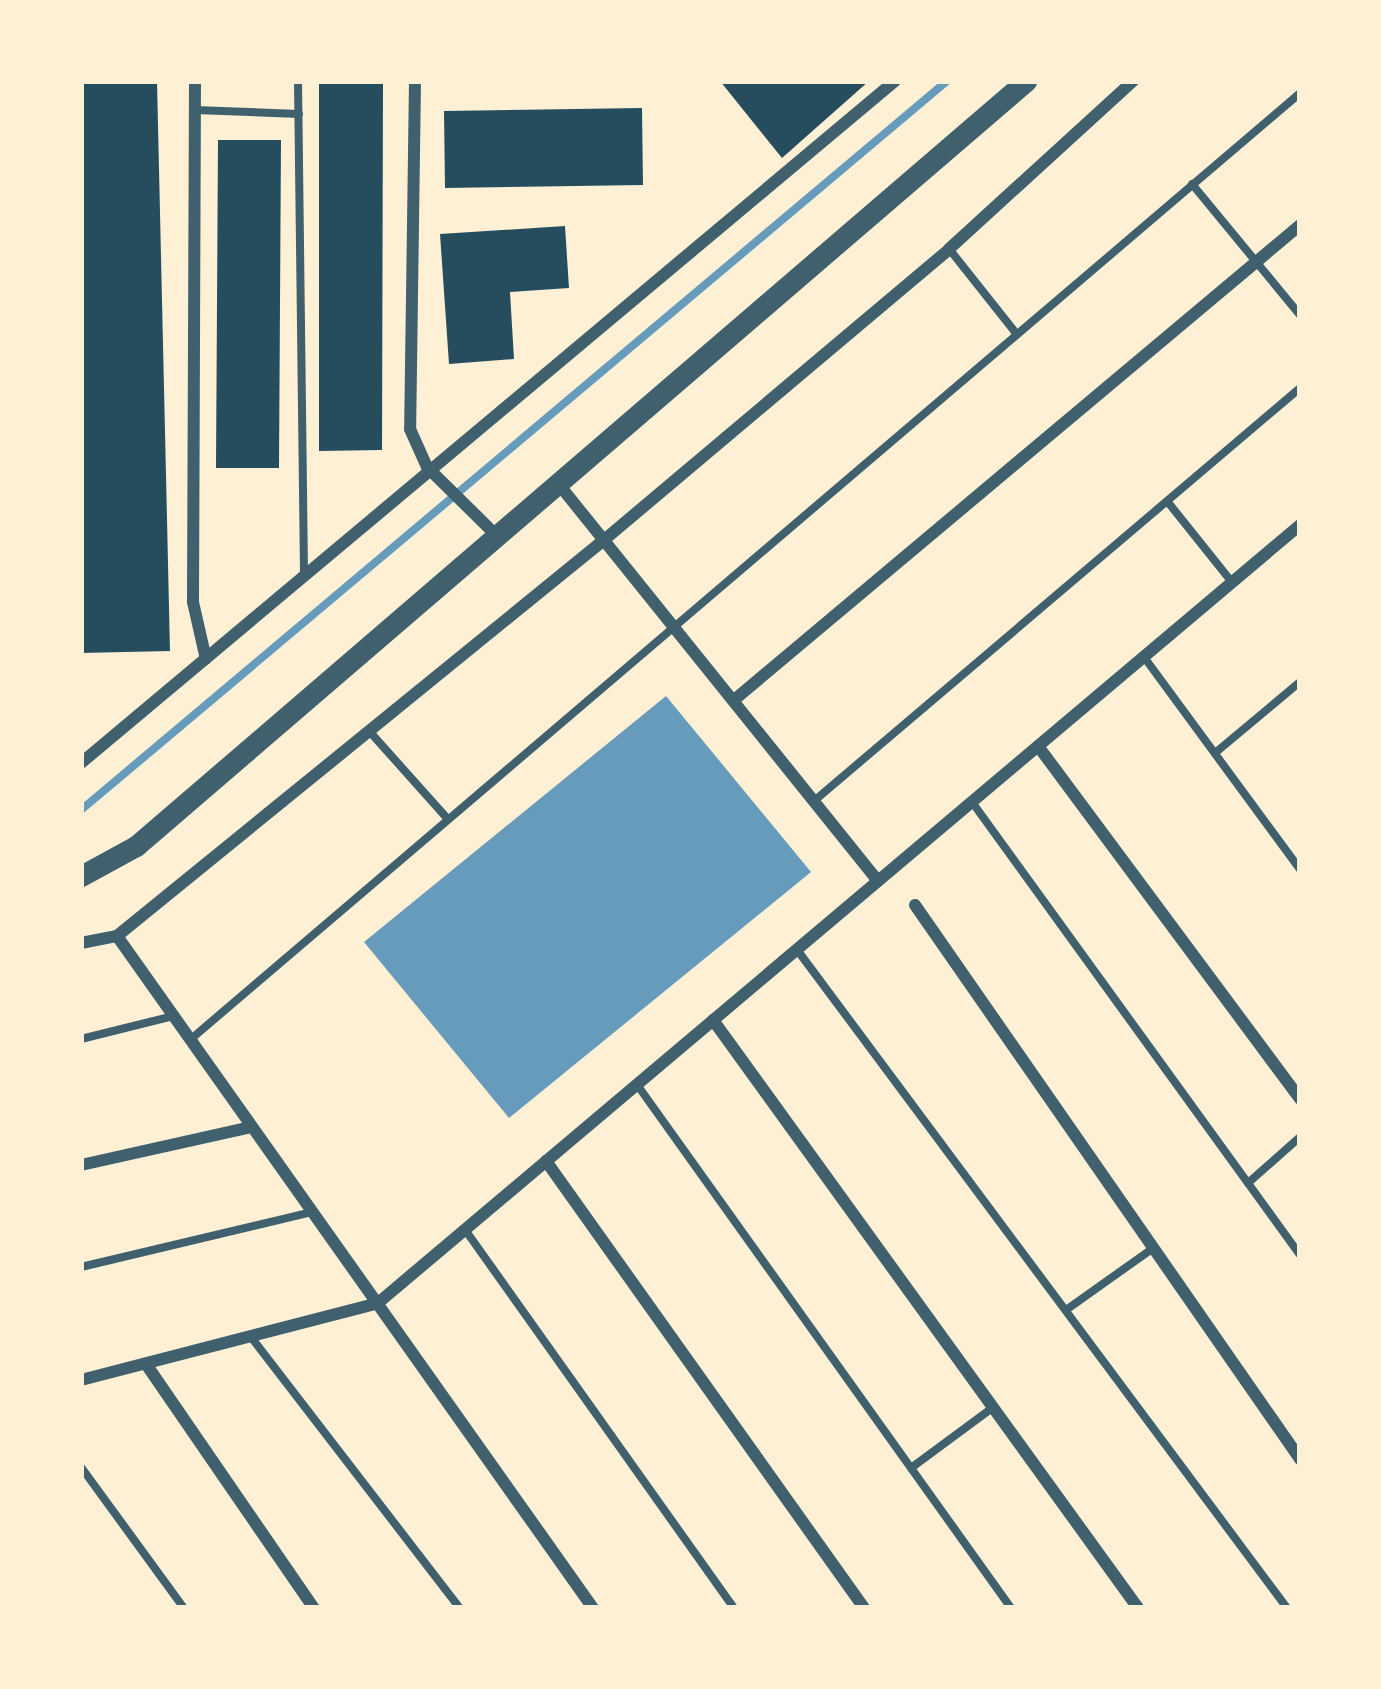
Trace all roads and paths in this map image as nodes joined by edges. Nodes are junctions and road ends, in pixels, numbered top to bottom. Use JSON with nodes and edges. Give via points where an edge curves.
{"nodes":[{"id":1,"x":195,"y":81,"type":"edge"},
{"id":2,"x":298,"y":81,"type":"edge"},
{"id":3,"x":415,"y":81,"type":"edge"},
{"id":4,"x":895,"y":81,"type":"edge"},
{"id":5,"x":1026,"y":81,"type":"edge"},
{"id":6,"x":1133,"y":81,"type":"edge"},
{"id":7,"x":1300,"y":93,"type":"edge"},
{"id":8,"x":195,"y":110,"type":"junction"},
{"id":9,"x":298,"y":114,"type":"junction"},
{"id":10,"x":1192,"y":184,"type":"junction"},
{"id":11,"x":1300,"y":225,"type":"edge"},
{"id":12,"x":949,"y":249,"type":"junction"},
{"id":13,"x":1256,"y":262,"type":"junction"},
{"id":14,"x":1300,"y":315,"type":"edge"},
{"id":15,"x":1016,"y":332,"type":"junction"},
{"id":16,"x":1300,"y":388,"type":"edge"},
{"id":17,"x":428,"y":467,"type":"junction"},
{"id":18,"x":557,"y":482,"type":"junction"},
{"id":19,"x":1167,"y":501,"type":"junction"},
{"id":20,"x":1300,"y":525,"type":"edge"},
{"id":21,"x":494,"y":534,"type":"junction"},
{"id":22,"x":604,"y":540,"type":"junction"},
{"id":23,"x":304,"y":576,"type":"junction"},
{"id":24,"x":1232,"y":582,"type":"junction"},
{"id":25,"x":670,"y":622,"type":"junction"},
{"id":26,"x":1144,"y":657,"type":"junction"},
{"id":27,"x":206,"y":659,"type":"junction"},
{"id":28,"x":1300,"y":682,"type":"edge"},
{"id":29,"x":734,"y":700,"type":"junction"},
{"id":30,"x":369,"y":731,"type":"junction"},
{"id":31,"x":1038,"y":746,"type":"junction"},
{"id":32,"x":1215,"y":753,"type":"junction"},
{"id":33,"x":81,"y":763,"type":"edge"},
{"id":34,"x":814,"y":801,"type":"junction"},
{"id":35,"x":972,"y":802,"type":"junction"},
{"id":36,"x":446,"y":817,"type":"junction"},
{"id":37,"x":1300,"y":868,"type":"edge"},
{"id":38,"x":81,"y":876,"type":"edge"},
{"id":39,"x":878,"y":881,"type":"junction"},
{"id":40,"x":915,"y":905,"type":"dead end"},
{"id":41,"x":117,"y":936,"type":"junction"},
{"id":42,"x":81,"y":944,"type":"edge"},
{"id":43,"x":797,"y":950,"type":"junction"},
{"id":44,"x":173,"y":1016,"type":"junction"},
{"id":45,"x":713,"y":1020,"type":"junction"},
{"id":46,"x":81,"y":1039,"type":"edge"},
{"id":47,"x":190,"y":1040,"type":"junction"},
{"id":48,"x":637,"y":1084,"type":"junction"},
{"id":49,"x":1300,"y":1099,"type":"edge"},
{"id":50,"x":251,"y":1127,"type":"junction"},
{"id":51,"x":1300,"y":1137,"type":"edge"},
{"id":52,"x":546,"y":1161,"type":"junction"},
{"id":53,"x":81,"y":1165,"type":"edge"},
{"id":54,"x":1248,"y":1183,"type":"junction"},
{"id":55,"x":311,"y":1212,"type":"junction"},
{"id":56,"x":465,"y":1229,"type":"junction"},
{"id":57,"x":1149,"y":1251,"type":"junction"},
{"id":58,"x":1300,"y":1256,"type":"edge"},
{"id":59,"x":81,"y":1267,"type":"edge"},
{"id":60,"x":378,"y":1303,"type":"junction"},
{"id":61,"x":1066,"y":1310,"type":"junction"},
{"id":62,"x":251,"y":1336,"type":"junction"},
{"id":63,"x":146,"y":1364,"type":"junction"},
{"id":64,"x":81,"y":1380,"type":"edge"},
{"id":65,"x":992,"y":1407,"type":"junction"},
{"id":66,"x":1300,"y":1459,"type":"edge"},
{"id":67,"x":81,"y":1467,"type":"edge"},
{"id":68,"x":911,"y":1468,"type":"junction"},
{"id":69,"x":856,"y":1605,"type":"edge"},
{"id":70,"x":184,"y":1608,"type":"edge"},
{"id":71,"x":314,"y":1608,"type":"edge"},
{"id":72,"x":460,"y":1608,"type":"edge"},
{"id":73,"x":593,"y":1608,"type":"edge"},
{"id":74,"x":734,"y":1608,"type":"edge"},
{"id":75,"x":1012,"y":1608,"type":"edge"},
{"id":76,"x":1138,"y":1608,"type":"edge"},
{"id":77,"x":1287,"y":1608,"type":"edge"}],
"edges":[{"from":1,"to":8,"type":"street"},
{"from":2,"to":9,"type":"lane"},
{"from":3,"to":17,"type":"street","via":[[410,429]]},
{"from":4,"to":17,"type":"street"},
{"from":5,"to":18,"type":"street"},
{"from":6,"to":12,"type":"street"},
{"from":7,"to":10,"type":"lane"},
{"from":8,"to":9,"type":"lane"},
{"from":8,"to":27,"type":"street","via":[[193,602]]},
{"from":9,"to":23,"type":"lane"},
{"from":10,"to":13,"type":"lane"},
{"from":10,"to":15,"type":"lane"},
{"from":11,"to":13,"type":"street"},
{"from":12,"to":15,"type":"lane"},
{"from":12,"to":22,"type":"street"},
{"from":13,"to":14,"type":"lane"},
{"from":13,"to":29,"type":"street"},
{"from":15,"to":25,"type":"lane"},
{"from":16,"to":19,"type":"lane"},
{"from":17,"to":21,"type":"street"},
{"from":17,"to":23,"type":"street"},
{"from":18,"to":21,"type":"street"},
{"from":18,"to":22,"type":"street"},
{"from":19,"to":24,"type":"lane"},
{"from":19,"to":34,"type":"lane"},
{"from":20,"to":24,"type":"street"},
{"from":21,"to":38,"type":"street","via":[[136,846]]},
{"from":22,"to":25,"type":"street"},
{"from":22,"to":30,"type":"street"},
{"from":23,"to":27,"type":"street"},
{"from":24,"to":26,"type":"street"},
{"from":25,"to":29,"type":"street"},
{"from":25,"to":36,"type":"lane"},
{"from":26,"to":31,"type":"street"},
{"from":26,"to":32,"type":"lane"},
{"from":27,"to":33,"type":"street"},
{"from":28,"to":32,"type":"lane"},
{"from":29,"to":34,"type":"street"},
{"from":30,"to":36,"type":"lane"},
{"from":30,"to":41,"type":"street"},
{"from":31,"to":35,"type":"street"},
{"from":31,"to":49,"type":"street"},
{"from":32,"to":37,"type":"lane"},
{"from":34,"to":39,"type":"street"},
{"from":35,"to":39,"type":"street"},
{"from":35,"to":54,"type":"lane"},
{"from":36,"to":47,"type":"lane"},
{"from":39,"to":43,"type":"street"},
{"from":40,"to":57,"type":"street"},
{"from":41,"to":42,"type":"street"},
{"from":41,"to":44,"type":"street"},
{"from":43,"to":45,"type":"street"},
{"from":43,"to":61,"type":"lane"},
{"from":44,"to":46,"type":"lane"},
{"from":44,"to":47,"type":"street"},
{"from":45,"to":48,"type":"street"},
{"from":45,"to":65,"type":"street"},
{"from":47,"to":50,"type":"street"},
{"from":48,"to":52,"type":"street"},
{"from":48,"to":68,"type":"lane"},
{"from":50,"to":53,"type":"street"},
{"from":50,"to":55,"type":"street"},
{"from":51,"to":54,"type":"lane"},
{"from":52,"to":56,"type":"street"},
{"from":52,"to":69,"type":"street"},
{"from":54,"to":58,"type":"lane"},
{"from":55,"to":59,"type":"lane"},
{"from":55,"to":60,"type":"street"},
{"from":56,"to":60,"type":"street"},
{"from":56,"to":74,"type":"lane"},
{"from":57,"to":61,"type":"lane"},
{"from":57,"to":66,"type":"street"},
{"from":60,"to":62,"type":"street"},
{"from":60,"to":73,"type":"street"},
{"from":61,"to":77,"type":"lane"},
{"from":62,"to":63,"type":"street"},
{"from":62,"to":72,"type":"lane"},
{"from":63,"to":64,"type":"street"},
{"from":63,"to":71,"type":"street"},
{"from":65,"to":68,"type":"lane"},
{"from":65,"to":76,"type":"street"},
{"from":67,"to":70,"type":"lane"},
{"from":68,"to":75,"type":"lane"}]}
